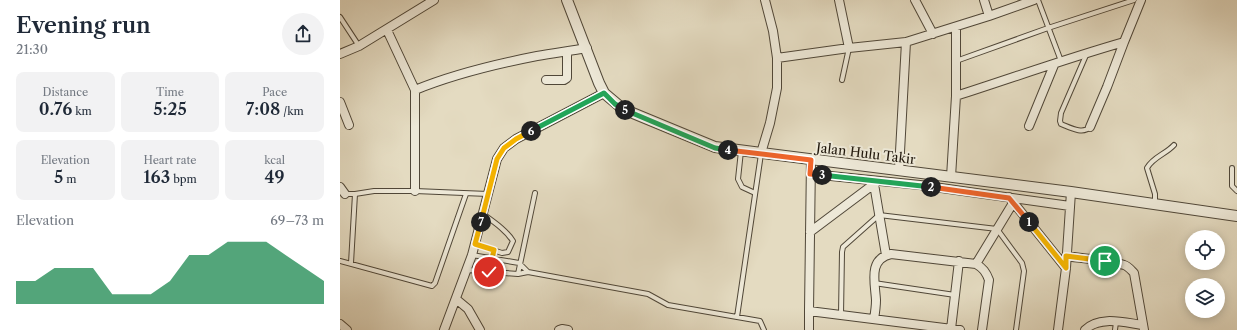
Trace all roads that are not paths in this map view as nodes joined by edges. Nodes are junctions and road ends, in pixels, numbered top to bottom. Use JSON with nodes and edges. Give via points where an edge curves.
{"nodes":[{"id":1,"x":434,"y":0,"type":"edge"},
{"id":2,"x":567,"y":0,"type":"edge"},
{"id":3,"x":765,"y":0,"type":"edge"},
{"id":4,"x":839,"y":0,"type":"edge"},
{"id":5,"x":915,"y":0,"type":"edge"},
{"id":6,"x":984,"y":0,"type":"edge"},
{"id":7,"x":1034,"y":0,"type":"edge"},
{"id":8,"x":1038,"y":0,"type":"edge"},
{"id":9,"x":1134,"y":0,"type":"edge"},
{"id":10,"x":1141,"y":0,"type":"edge"},
{"id":11,"x":990,"y":16,"type":"junction"},
{"id":12,"x":340,"y":17,"type":"edge"},
{"id":13,"x":956,"y":27,"type":"junction"},
{"id":14,"x":1048,"y":28,"type":"junction"},
{"id":15,"x":386,"y":30,"type":"junction"},
{"id":16,"x":933,"y":34,"type":"junction"},
{"id":17,"x":906,"y":42,"type":"junction"},
{"id":18,"x":1124,"y":42,"type":"junction"},
{"id":19,"x":359,"y":46,"type":"junction"},
{"id":20,"x":587,"y":48,"type":"junction"},
{"id":21,"x":849,"y":48,"type":"junction"},
{"id":22,"x":567,"y":52,"type":"junction"},
{"id":23,"x":1087,"y":53,"type":"junction"},
{"id":24,"x":340,"y":54,"type":"edge"},
{"id":25,"x":777,"y":58,"type":"junction"},
{"id":26,"x":956,"y":61,"type":"junction"},
{"id":27,"x":1058,"y":63,"type":"junction"},
{"id":28,"x":546,"y":80,"type":"dead end"},
{"id":29,"x":842,"y":80,"type":"dead end"},
{"id":30,"x":415,"y":90,"type":"junction"},
{"id":31,"x":604,"y":93,"type":"junction"},
{"id":32,"x":956,"y":96,"type":"junction"},
{"id":33,"x":340,"y":102,"type":"edge"},
{"id":34,"x":349,"y":125,"type":"dead end"},
{"id":35,"x":1029,"y":126,"type":"dead end"},
{"id":36,"x":1090,"y":127,"type":"joint"},
{"id":37,"x":1174,"y":145,"type":"dead end"},
{"id":38,"x":741,"y":151,"type":"junction"},
{"id":39,"x":761,"y":154,"type":"junction"},
{"id":40,"x":811,"y":160,"type":"junction"},
{"id":41,"x":1232,"y":168,"type":"dead end"},
{"id":42,"x":899,"y":170,"type":"junction"},
{"id":43,"x":810,"y":174,"type":"junction"},
{"id":44,"x":951,"y":177,"type":"junction"},
{"id":45,"x":876,"y":182,"type":"junction"},
{"id":46,"x":342,"y":191,"type":"edge"},
{"id":47,"x":414,"y":191,"type":"junction"},
{"id":48,"x":1237,"y":191,"type":"edge"},
{"id":49,"x":1071,"y":192,"type":"junction"},
{"id":50,"x":535,"y":193,"type":"dead end"},
{"id":51,"x":755,"y":193,"type":"junction"},
{"id":52,"x":355,"y":194,"type":"junction"},
{"id":53,"x":466,"y":194,"type":"junction"},
{"id":54,"x":488,"y":194,"type":"junction"},
{"id":55,"x":1011,"y":200,"type":"junction"},
{"id":56,"x":1155,"y":203,"type":"junction"},
{"id":57,"x":1070,"y":206,"type":"junction"},
{"id":58,"x":483,"y":214,"type":"junction"},
{"id":59,"x":879,"y":215,"type":"junction"},
{"id":60,"x":1237,"y":216,"type":"edge"},
{"id":61,"x":997,"y":229,"type":"junction"},
{"id":62,"x":810,"y":232,"type":"junction"},
{"id":63,"x":475,"y":244,"type":"junction"},
{"id":64,"x":494,"y":250,"type":"junction"},
{"id":65,"x":472,"y":254,"type":"junction"},
{"id":66,"x":886,"y":255,"type":"junction"},
{"id":67,"x":1066,"y":256,"type":"junction"},
{"id":68,"x":492,"y":258,"type":"junction"},
{"id":69,"x":340,"y":261,"type":"edge"},
{"id":70,"x":959,"y":262,"type":"junction"},
{"id":71,"x":351,"y":264,"type":"junction"},
{"id":72,"x":519,"y":264,"type":"junction"},
{"id":73,"x":976,"y":264,"type":"junction"},
{"id":74,"x":1066,"y":268,"type":"junction"},
{"id":75,"x":467,"y":270,"type":"junction"},
{"id":76,"x":489,"y":272,"type":"junction"},
{"id":77,"x":528,"y":272,"type":"junction"},
{"id":78,"x":518,"y":274,"type":"junction"},
{"id":79,"x":874,"y":283,"type":"junction"},
{"id":80,"x":955,"y":296,"type":"junction"},
{"id":81,"x":456,"y":299,"type":"junction"},
{"id":82,"x":809,"y":311,"type":"junction"},
{"id":83,"x":841,"y":315,"type":"junction"},
{"id":84,"x":737,"y":317,"type":"junction"},
{"id":85,"x":874,"y":319,"type":"junction"},
{"id":86,"x":340,"y":324,"type":"edge"},
{"id":87,"x":1115,"y":326,"type":"edge"},
{"id":88,"x":1144,"y":328,"type":"edge"},
{"id":89,"x":951,"y":329,"type":"junction"},
{"id":90,"x":347,"y":330,"type":"edge"},
{"id":91,"x":444,"y":330,"type":"edge"},
{"id":92,"x":480,"y":330,"type":"edge"},
{"id":93,"x":559,"y":330,"type":"edge"},
{"id":94,"x":568,"y":330,"type":"edge"},
{"id":95,"x":764,"y":330,"type":"edge"},
{"id":96,"x":809,"y":330,"type":"edge"},
{"id":97,"x":960,"y":330,"type":"edge"},
{"id":98,"x":982,"y":330,"type":"edge"},
{"id":99,"x":1016,"y":330,"type":"edge"},
{"id":100,"x":1058,"y":330,"type":"edge"},
{"id":101,"x":1085,"y":330,"type":"edge"}],
"edges":[{"from":1,"to":15,"type":"street"},
{"from":2,"to":20,"type":"street","name":"Jalan Hulu Takir"},
{"from":3,"to":25,"type":"street"},
{"from":4,"to":21,"type":"street"},
{"from":5,"to":16,"type":"street"},
{"from":6,"to":11,"type":"street"},
{"from":7,"to":11,"type":"street"},
{"from":8,"to":14,"type":"lane"},
{"from":9,"to":14,"type":"lane"},
{"from":10,"to":18,"type":"street"},
{"from":11,"to":13,"type":"street"},
{"from":12,"to":19,"type":"lane"},
{"from":13,"to":16,"type":"street"},
{"from":13,"to":26,"type":"street"},
{"from":14,"to":26,"type":"lane"},
{"from":14,"to":27,"type":"lane"},
{"from":15,"to":19,"type":"street"},
{"from":15,"to":30,"type":"street"},
{"from":16,"to":17,"type":"street"},
{"from":17,"to":21,"type":"street"},
{"from":17,"to":42,"type":"street"},
{"from":18,"to":23,"type":"street"},
{"from":18,"to":36,"type":"street"},
{"from":19,"to":24,"type":"street"},
{"from":20,"to":22,"type":"street"},
{"from":20,"to":31,"type":"street","name":"Jalan Hulu Takir"},
{"from":21,"to":25,"type":"street"},
{"from":21,"to":29,"type":"lane"},
{"from":22,"to":28,"type":"street","via":[[567,78]]},
{"from":22,"to":30,"type":"street","via":[[509,62],[451,77]]},
{"from":23,"to":27,"type":"street"},
{"from":23,"to":36,"type":"lane","via":[[1060,121],[1061,124],[1082,131]]},
{"from":25,"to":39,"type":"street","via":[[776,96]]},
{"from":26,"to":32,"type":"street"},
{"from":27,"to":32,"type":"street"},
{"from":27,"to":35,"type":"street"},
{"from":30,"to":47,"type":"street"},
{"from":31,"to":38,"type":"street","name":"Jalan Hulu Takir","via":[[623,109],[715,148]]},
{"from":31,"to":54,"type":"street","via":[[516,139],[504,148],[497,159]]},
{"from":32,"to":44,"type":"street"},
{"from":33,"to":34,"type":"street"},
{"from":37,"to":56,"type":"lane","via":[[1152,161],[1147,168],[1155,194]]},
{"from":38,"to":39,"type":"street","name":"Jalan Hulu Takir"},
{"from":38,"to":51,"type":"lane","via":[[738,179],[742,187]]},
{"from":39,"to":40,"type":"street","name":"Jalan Hulu Takir"},
{"from":39,"to":51,"type":"lane"},
{"from":40,"to":42,"type":"street","name":"Jalan Hulu Takir"},
{"from":40,"to":43,"type":"street"},
{"from":41,"to":48,"type":"lane","via":[[1232,186]]},
{"from":42,"to":44,"type":"street","name":"Jalan Hulu Takir"},
{"from":43,"to":45,"type":"street"},
{"from":43,"to":62,"type":"street"},
{"from":44,"to":49,"type":"street","name":"Jalan Hulu Takir"},
{"from":45,"to":55,"type":"street","via":[[920,185]]},
{"from":45,"to":59,"type":"street"},
{"from":45,"to":62,"type":"street"},
{"from":46,"to":52,"type":"lane"},
{"from":47,"to":52,"type":"lane","via":[[374,191]]},
{"from":47,"to":53,"type":"lane"},
{"from":49,"to":56,"type":"street","name":"Jalan Hulu Takir"},
{"from":49,"to":57,"type":"street"},
{"from":50,"to":72,"type":"lane"},
{"from":51,"to":84,"type":"lane"},
{"from":52,"to":71,"type":"lane"},
{"from":53,"to":54,"type":"lane"},
{"from":53,"to":71,"type":"lane","via":[[432,286]]},
{"from":54,"to":58,"type":"street"},
{"from":55,"to":57,"type":"street"},
{"from":55,"to":61,"type":"street"},
{"from":55,"to":74,"type":"street"},
{"from":56,"to":60,"type":"street","name":"Jalan Hulu Takir"},
{"from":57,"to":67,"type":"street"},
{"from":58,"to":63,"type":"street"},
{"from":58,"to":64,"type":"lane","via":[[502,228],[513,241],[508,252]]},
{"from":59,"to":61,"type":"lane"},
{"from":59,"to":66,"type":"street"},
{"from":59,"to":83,"type":"lane","via":[[843,247]]},
{"from":61,"to":73,"type":"street"},
{"from":61,"to":99,"type":"lane","via":[[1022,263],[1024,271]]},
{"from":62,"to":82,"type":"street"},
{"from":63,"to":64,"type":"lane"},
{"from":63,"to":65,"type":"street"},
{"from":64,"to":68,"type":"lane"},
{"from":65,"to":68,"type":"lane"},
{"from":65,"to":75,"type":"street"},
{"from":66,"to":70,"type":"street"},
{"from":66,"to":79,"type":"street","via":[[881,258],[874,270]]},
{"from":67,"to":74,"type":"street"},
{"from":67,"to":88,"type":"street","via":[[1129,267],[1134,273]]},
{"from":68,"to":72,"type":"lane"},
{"from":68,"to":76,"type":"lane"},
{"from":69,"to":71,"type":"lane"},
{"from":70,"to":73,"type":"street"},
{"from":70,"to":80,"type":"street"},
{"from":72,"to":77,"type":"lane"},
{"from":72,"to":78,"type":"lane"},
{"from":73,"to":98,"type":"street","via":[[987,273],[989,280]]},
{"from":74,"to":100,"type":"street"},
{"from":75,"to":76,"type":"lane"},
{"from":75,"to":81,"type":"street"},
{"from":76,"to":78,"type":"lane"},
{"from":77,"to":78,"type":"lane"},
{"from":77,"to":84,"type":"lane","via":[[648,294],[668,305]]},
{"from":79,"to":80,"type":"lane"},
{"from":79,"to":85,"type":"street"},
{"from":80,"to":89,"type":"street"},
{"from":81,"to":91,"type":"street"},
{"from":81,"to":92,"type":"street","via":[[468,309]]},
{"from":82,"to":83,"type":"street"},
{"from":82,"to":96,"type":"street"},
{"from":83,"to":85,"type":"street"},
{"from":84,"to":95,"type":"lane","via":[[760,321]]},
{"from":85,"to":89,"type":"street"},
{"from":86,"to":90,"type":"street"},
{"from":87,"to":88,"type":"street"},
{"from":87,"to":101,"type":"street","via":[[1098,322]]},
{"from":89,"to":97,"type":"street"},
{"from":93,"to":94,"type":"street"}]}
